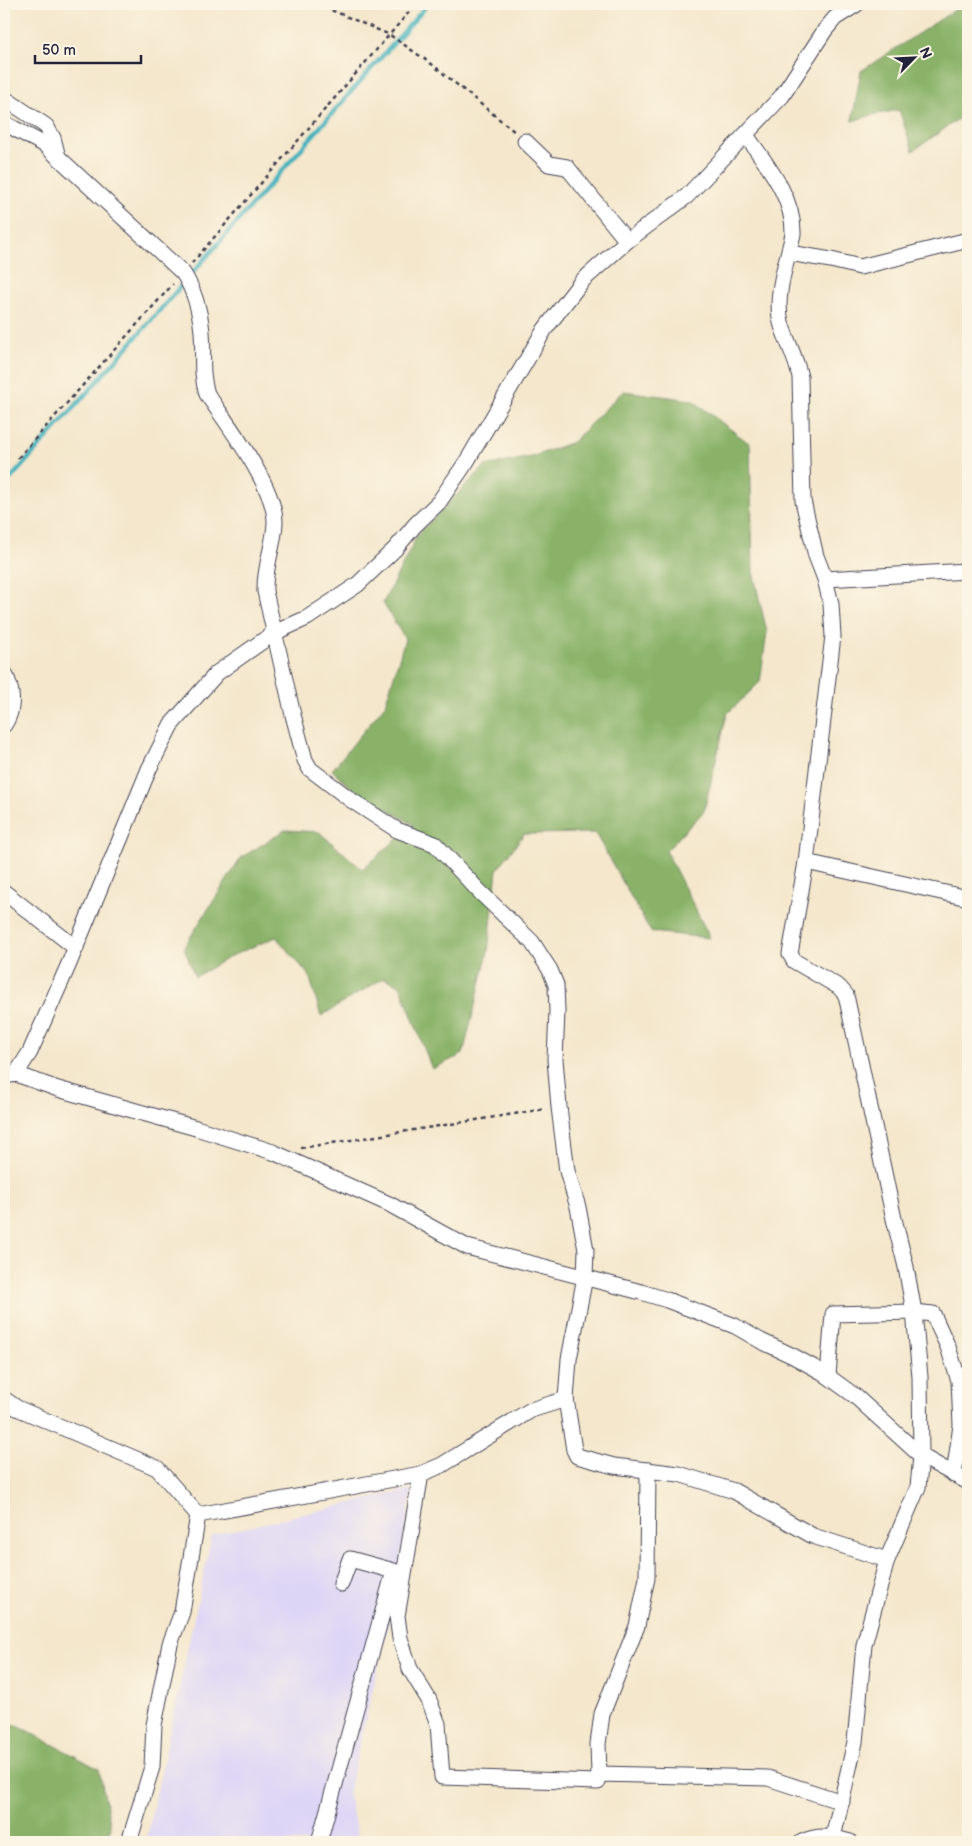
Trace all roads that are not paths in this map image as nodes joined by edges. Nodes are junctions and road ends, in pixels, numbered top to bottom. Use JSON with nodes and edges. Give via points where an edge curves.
{"nodes":[{"id":1,"x":856,"y":4,"type":"edge"},
{"id":2,"x":4,"y":98,"type":"edge"},
{"id":3,"x":4,"y":123,"type":"edge"},
{"id":4,"x":746,"y":135,"type":"junction"},
{"id":5,"x":525,"y":142,"type":"road end"},
{"id":6,"x":58,"y":159,"type":"junction"},
{"id":7,"x":968,"y":240,"type":"edge"},
{"id":8,"x":627,"y":241,"type":"junction"},
{"id":9,"x":789,"y":253,"type":"junction"},
{"id":10,"x":968,"y":571,"type":"edge"},
{"id":11,"x":826,"y":579,"type":"junction"},
{"id":12,"x":274,"y":633,"type":"junction"},
{"id":13,"x":4,"y":672,"type":"edge"},
{"id":14,"x":4,"y":725,"type":"edge"},
{"id":15,"x":806,"y":862,"type":"junction"},
{"id":16,"x":4,"y":892,"type":"edge"},
{"id":17,"x":968,"y":898,"type":"edge"},
{"id":18,"x":76,"y":948,"type":"junction"},
{"id":19,"x":10,"y":1075,"type":"edge"},
{"id":20,"x":585,"y":1277,"type":"junction"},
{"id":21,"x":914,"y":1312,"type":"junction"},
{"id":22,"x":962,"y":1368,"type":"edge"},
{"id":23,"x":828,"y":1376,"type":"junction"},
{"id":24,"x":4,"y":1399,"type":"edge"},
{"id":25,"x":566,"y":1399,"type":"junction"},
{"id":26,"x":921,"y":1456,"type":"junction"},
{"id":27,"x":648,"y":1470,"type":"junction"},
{"id":28,"x":421,"y":1474,"type":"junction"},
{"id":29,"x":954,"y":1475,"type":"junction"},
{"id":30,"x":968,"y":1482,"type":"edge"},
{"id":31,"x":198,"y":1516,"type":"junction"},
{"id":32,"x":886,"y":1560,"type":"junction"},
{"id":33,"x":341,"y":1584,"type":"dead end"},
{"id":34,"x":599,"y":1774,"type":"junction"},
{"id":35,"x":842,"y":1802,"type":"junction"},
{"id":36,"x":832,"y":1840,"type":"edge"},
{"id":37,"x":129,"y":1842,"type":"edge"},
{"id":38,"x":319,"y":1842,"type":"edge"},
{"id":39,"x":802,"y":1842,"type":"edge"},
{"id":40,"x":850,"y":1842,"type":"edge"}],
"edges":[{"from":1,"to":4,"type":"street","via":[[824,30],[782,96]]},
{"from":2,"to":6,"type":"street","via":[[46,126]]},
{"from":3,"to":6,"type":"street","via":[[45,145]]},
{"from":4,"to":8,"type":"street","via":[[687,196]]},
{"from":4,"to":9,"type":"street","via":[[778,183],[789,210],[793,223]]},
{"from":5,"to":8,"type":"street","via":[[549,164],[567,167]]},
{"from":6,"to":12,"type":"street","via":[[183,273],[192,288],[202,331],[203,380],[207,394],[268,490],[275,522],[264,578]]},
{"from":7,"to":9,"type":"street","via":[[860,267]]},
{"from":8,"to":12,"type":"street","via":[[582,281],[546,329],[468,461],[439,502],[357,585],[307,618]]},
{"from":9,"to":11,"type":"street","via":[[779,299],[782,325],[800,378],[803,501],[816,556]]},
{"from":10,"to":11,"type":"street"},
{"from":11,"to":15,"type":"street","via":[[833,636]]},
{"from":12,"to":18,"type":"street","via":[[217,673],[171,725],[149,770]]},
{"from":12,"to":20,"type":"street","via":[[305,760],[310,769],[397,830],[435,844],[532,942],[550,970],[556,985],[558,1011],[555,1059],[559,1107],[567,1171],[586,1250]]},
{"from":13,"to":14,"type":"street","via":[[12,708]]},
{"from":15,"to":17,"type":"street"},
{"from":15,"to":21,"type":"street","via":[[790,954],[794,961],[839,987],[846,995]]},
{"from":16,"to":18,"type":"street"},
{"from":18,"to":19,"type":"street","via":[[30,1052]]},
{"from":19,"to":20,"type":"street","via":[[273,1152],[390,1204],[467,1246]]},
{"from":20,"to":23,"type":"street","via":[[667,1300],[735,1326]]},
{"from":20,"to":25,"type":"street","via":[[569,1359]]},
{"from":21,"to":22,"type":"street","via":[[933,1314],[948,1348]]},
{"from":21,"to":23,"type":"street","via":[[833,1314]]},
{"from":21,"to":26,"type":"street","via":[[920,1377]]},
{"from":22,"to":29,"type":"street"},
{"from":23,"to":26,"type":"street"},
{"from":24,"to":31,"type":"street","via":[[17,1408],[157,1468]]},
{"from":25,"to":27,"type":"street","via":[[577,1456],[614,1466]]},
{"from":25,"to":28,"type":"street","via":[[531,1410],[442,1465]]},
{"from":26,"to":29,"type":"street"},
{"from":26,"to":32,"type":"street","via":[[918,1486]]},
{"from":27,"to":32,"type":"street","via":[[679,1474],[734,1491],[813,1536]]},
{"from":27,"to":34,"type":"street","via":[[647,1578],[637,1626],[602,1714]]},
{"from":28,"to":31,"type":"street"},
{"from":28,"to":34,"type":"street","via":[[397,1616],[410,1669],[429,1700],[438,1724],[442,1777],[598,1782]]},
{"from":29,"to":30,"type":"street"},
{"from":31,"to":37,"type":"street","via":[[182,1612],[170,1644],[154,1725],[152,1767]]},
{"from":32,"to":35,"type":"street","via":[[864,1645],[855,1742]]},
{"from":33,"to":38,"type":"street","via":[[350,1559],[394,1571]]},
{"from":34,"to":35,"type":"street","via":[[768,1778]]},
{"from":35,"to":36,"type":"street"},
{"from":36,"to":39,"type":"street","via":[[820,1836]]},
{"from":36,"to":40,"type":"street"}]}
